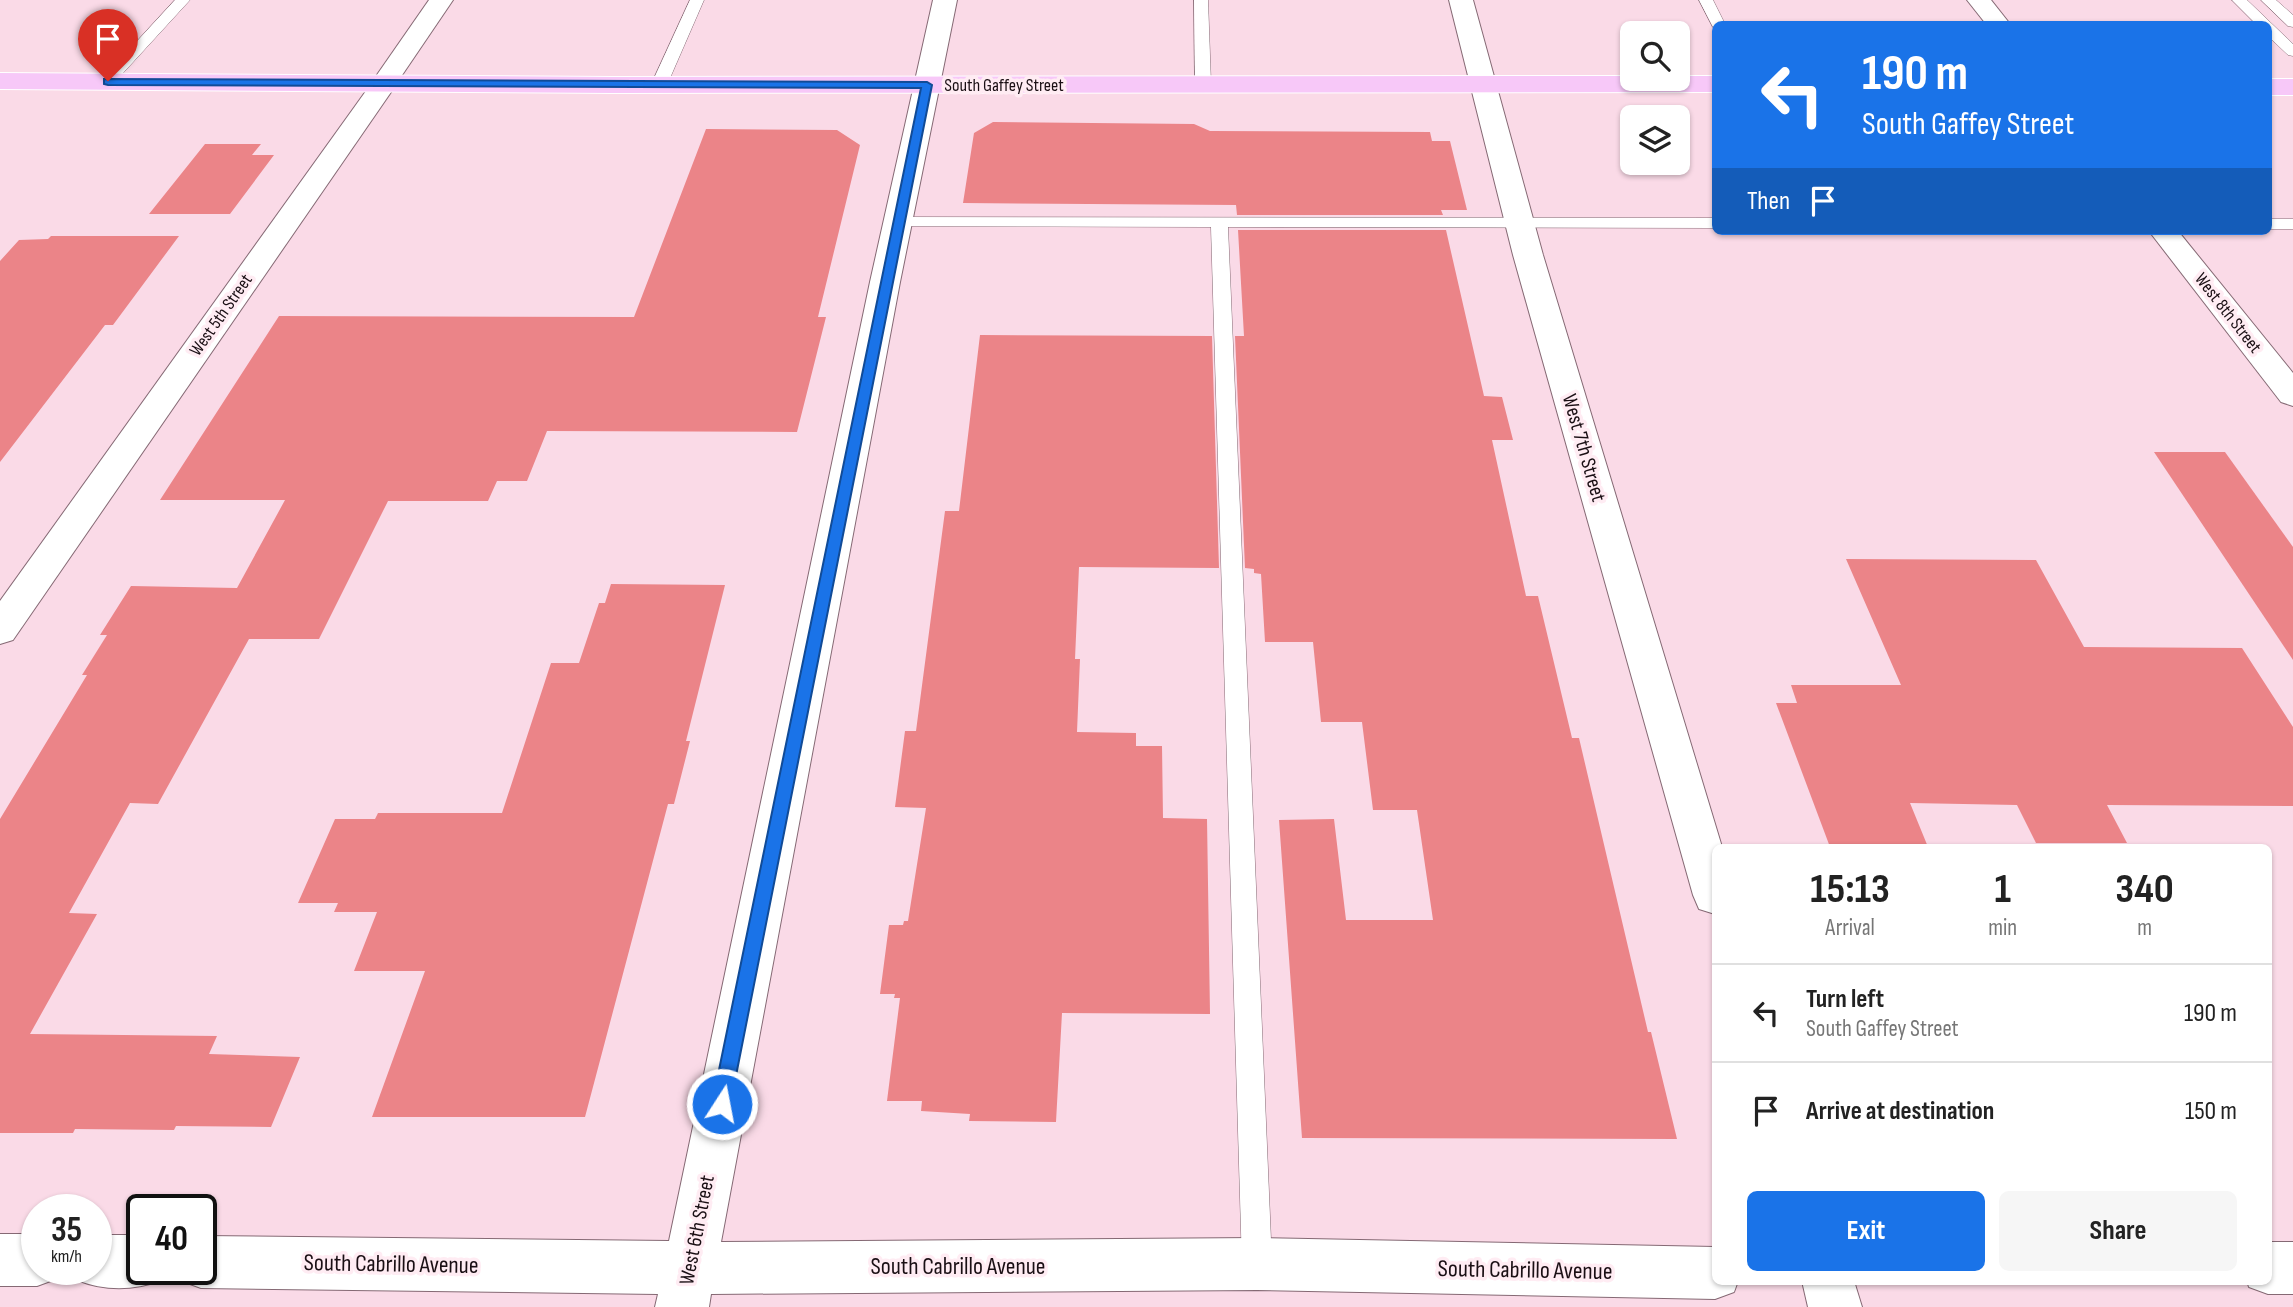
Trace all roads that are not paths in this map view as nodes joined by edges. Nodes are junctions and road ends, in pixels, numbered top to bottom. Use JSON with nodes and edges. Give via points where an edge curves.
{"nodes":[{"id":1,"x":183,"y":0,"type":"edge"},
{"id":2,"x":441,"y":0,"type":"edge"},
{"id":3,"x":697,"y":0,"type":"edge"},
{"id":4,"x":945,"y":0,"type":"edge"},
{"id":5,"x":1201,"y":0,"type":"edge"},
{"id":6,"x":1461,"y":0,"type":"edge"},
{"id":7,"x":1706,"y":0,"type":"edge"},
{"id":8,"x":1979,"y":0,"type":"edge"},
{"id":9,"x":2239,"y":0,"type":"edge"},
{"id":10,"x":2268,"y":0,"type":"edge"},
{"id":11,"x":1716,"y":21,"type":"edge"},
{"id":12,"x":1996,"y":21,"type":"edge"},
{"id":13,"x":2261,"y":21,"type":"edge"},
{"id":14,"x":2293,"y":23,"type":"edge"},
{"id":15,"x":2272,"y":32,"type":"edge"},
{"id":16,"x":2293,"y":52,"type":"edge"},
{"id":17,"x":0,"y":81,"type":"edge"},
{"id":18,"x":108,"y":81,"type":"junction"},
{"id":19,"x":385,"y":82,"type":"junction"},
{"id":20,"x":1203,"y":84,"type":"junction"},
{"id":21,"x":1482,"y":84,"type":"junction"},
{"id":22,"x":1712,"y":84,"type":"edge"},
{"id":23,"x":659,"y":85,"type":"junction"},
{"id":24,"x":927,"y":85,"type":"junction"},
{"id":25,"x":2272,"y":86,"type":"edge"},
{"id":26,"x":2293,"y":87,"type":"edge"},
{"id":27,"x":899,"y":222,"type":"junction"},
{"id":28,"x":1219,"y":222,"type":"junction"},
{"id":29,"x":1521,"y":223,"type":"junction"},
{"id":30,"x":1712,"y":223,"type":"edge"},
{"id":31,"x":2272,"y":223,"type":"edge"},
{"id":32,"x":2293,"y":223,"type":"edge"},
{"id":33,"x":2166,"y":235,"type":"edge"},
{"id":34,"x":2293,"y":396,"type":"edge"},
{"id":35,"x":0,"y":630,"type":"edge"},
{"id":36,"x":1712,"y":885,"type":"edge"},
{"id":37,"x":0,"y":1259,"type":"edge"},
{"id":38,"x":21,"y":1260,"type":"edge"},
{"id":39,"x":217,"y":1263,"type":"edge"},
{"id":40,"x":1257,"y":1264,"type":"junction"},
{"id":41,"x":2272,"y":1268,"type":"edge"},
{"id":42,"x":2293,"y":1268,"type":"edge"},
{"id":43,"x":1712,"y":1273,"type":"edge"},
{"id":44,"x":1829,"y":1285,"type":"edge"},
{"id":45,"x":686,"y":1288,"type":"edge"},
{"id":46,"x":1835,"y":1307,"type":"edge"}],
"edges":[{"from":1,"to":18,"type":"lane"},
{"from":2,"to":19,"type":"street","name":"West 5th Street"},
{"from":3,"to":23,"type":"lane"},
{"from":4,"to":24,"type":"street","name":"West 6th Street"},
{"from":5,"to":20,"type":"lane"},
{"from":6,"to":21,"type":"street","name":"West 7th Street"},
{"from":7,"to":11,"type":"lane"},
{"from":8,"to":12,"type":"street"},
{"from":9,"to":13,"type":"lane"},
{"from":10,"to":14,"type":"lane"},
{"from":15,"to":16,"type":"lane"},
{"from":17,"to":18,"type":"main road","name":"South Gaffey Street"},
{"from":18,"to":19,"type":"main road","name":"South Gaffey Street"},
{"from":19,"to":23,"type":"main road","name":"South Gaffey Street"},
{"from":19,"to":35,"type":"street","name":"West 5th Street"},
{"from":20,"to":21,"type":"main road","name":"South Gaffey Street"},
{"from":20,"to":24,"type":"main road","name":"South Gaffey Street"},
{"from":21,"to":22,"type":"main road","name":"South Gaffey Street"},
{"from":21,"to":29,"type":"street","name":"West 7th Street"},
{"from":23,"to":24,"type":"main road","name":"South Gaffey Street"},
{"from":24,"to":27,"type":"street","name":"West 6th Street"},
{"from":25,"to":26,"type":"main road"},
{"from":27,"to":28,"type":"lane"},
{"from":27,"to":45,"type":"street","name":"West 6th Street"},
{"from":28,"to":29,"type":"lane"},
{"from":28,"to":40,"type":"lane"},
{"from":29,"to":30,"type":"lane"},
{"from":29,"to":36,"type":"street","name":"West 7th Street"},
{"from":31,"to":32,"type":"lane"},
{"from":33,"to":34,"type":"street","name":"West 8th Street"},
{"from":37,"to":38,"type":"street"},
{"from":39,"to":45,"type":"street","name":"South Cabrillo Avenue"},
{"from":40,"to":43,"type":"street","name":"South Cabrillo Avenue"},
{"from":40,"to":45,"type":"street","name":"South Cabrillo Avenue"},
{"from":41,"to":42,"type":"street"},
{"from":44,"to":46,"type":"street"}]}
